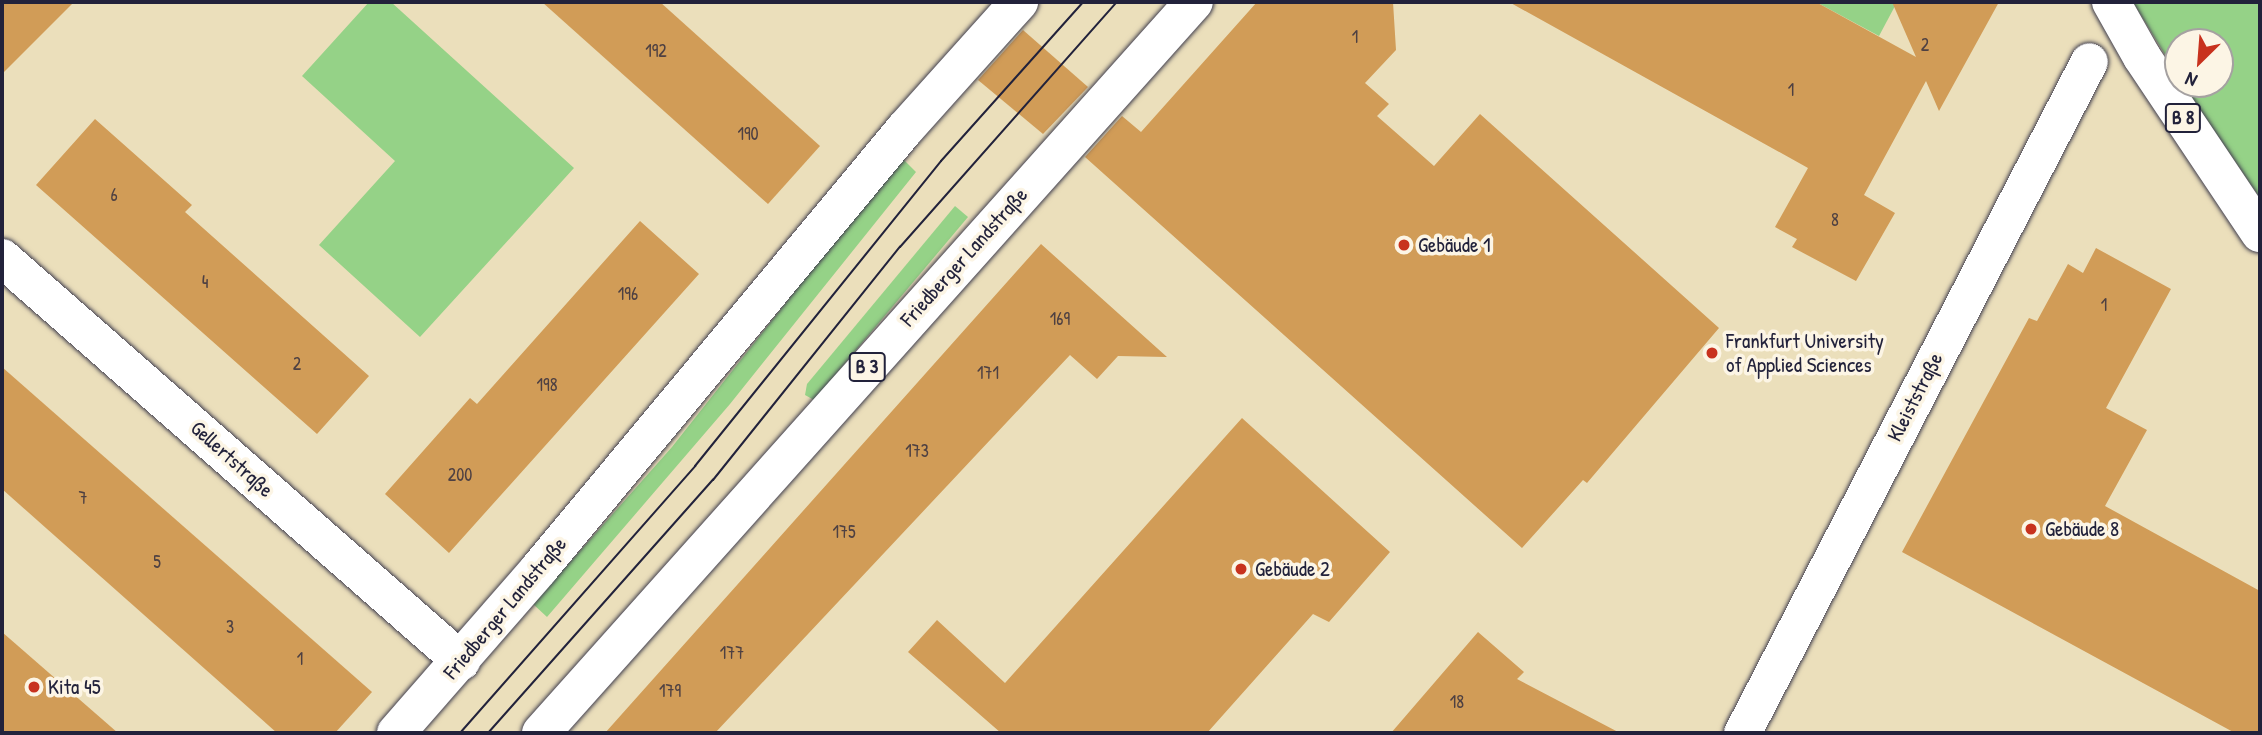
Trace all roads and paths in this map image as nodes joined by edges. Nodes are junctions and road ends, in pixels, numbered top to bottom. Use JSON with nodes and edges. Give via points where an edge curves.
{"nodes":[{"id":1,"x":1019,"y":2,"type":"edge"},
{"id":2,"x":1194,"y":2,"type":"edge"},
{"id":3,"x":2110,"y":2,"type":"edge"},
{"id":4,"x":2089,"y":61,"type":"dead end"},
{"id":5,"x":2260,"y":233,"type":"edge"},
{"id":6,"x":2,"y":258,"type":"edge"},
{"id":7,"x":461,"y":661,"type":"junction"},
{"id":8,"x":396,"y":733,"type":"edge"},
{"id":9,"x":541,"y":733,"type":"edge"},
{"id":10,"x":1742,"y":733,"type":"edge"}],
"edges":[{"from":1,"to":7,"type":"main road","name":"Friedberger Landstraße","via":[[905,129]]},
{"from":2,"to":9,"type":"main road","name":"Friedberger Landstraße","number":"B 3"},
{"from":3,"to":5,"type":"main road","number":"B 8"},
{"from":4,"to":10,"type":"street","name":"Kleiststraße"},
{"from":6,"to":7,"type":"main road","name":"Gellertstraße"},
{"from":7,"to":8,"type":"main road","name":"Friedberger Landstraße"}]}
